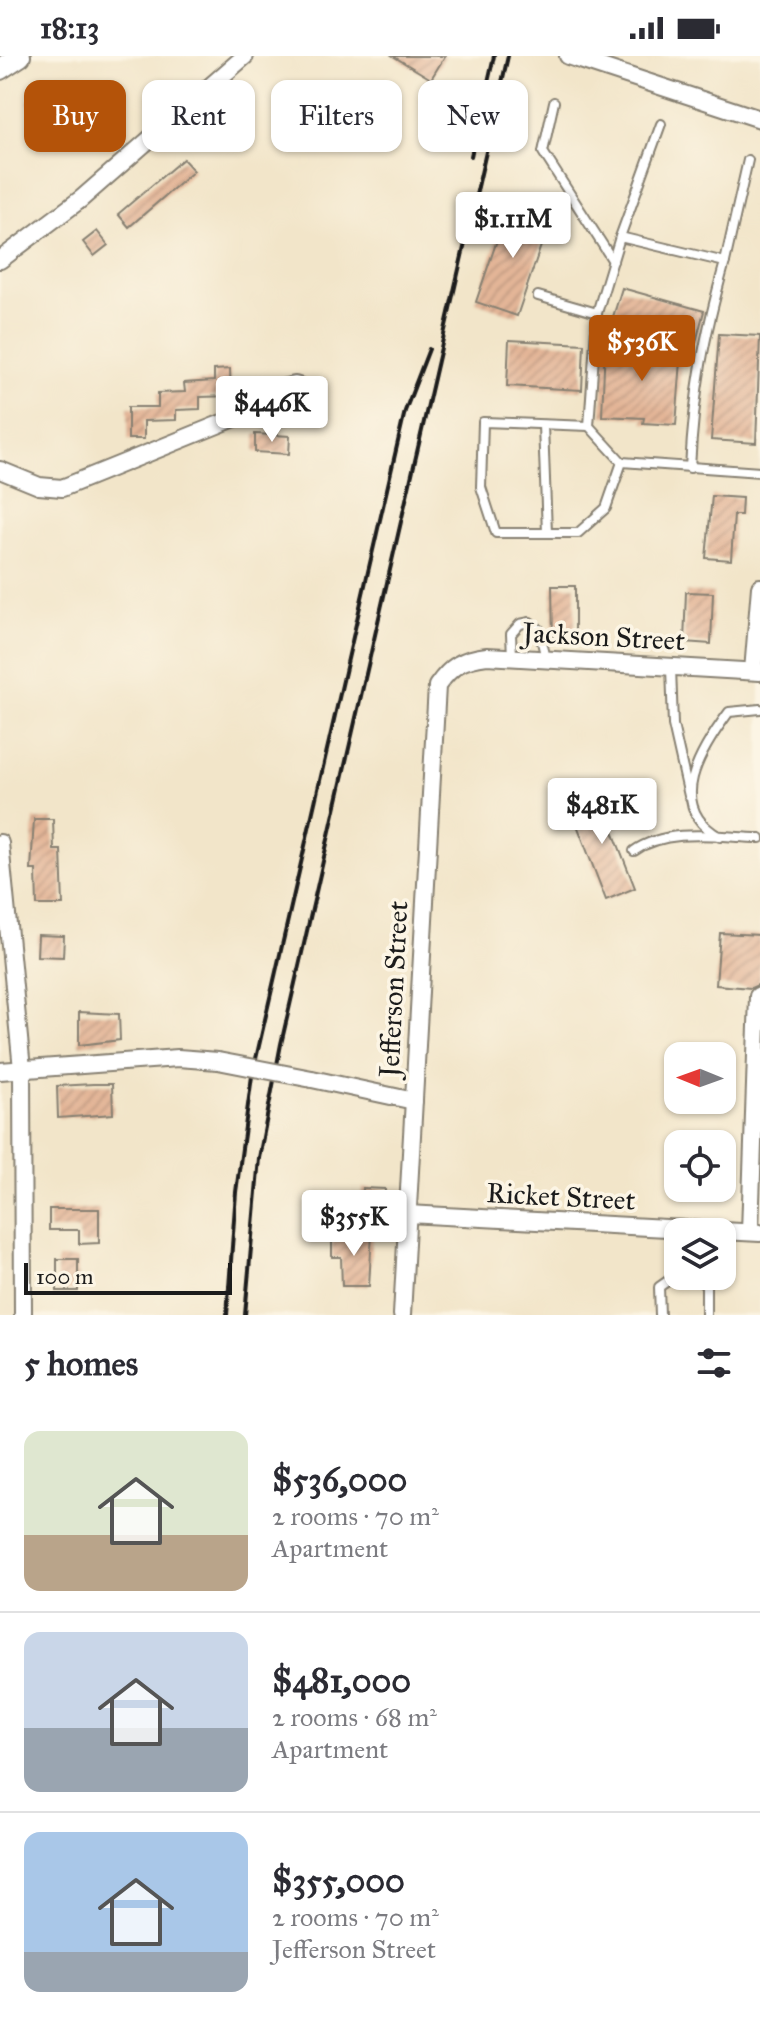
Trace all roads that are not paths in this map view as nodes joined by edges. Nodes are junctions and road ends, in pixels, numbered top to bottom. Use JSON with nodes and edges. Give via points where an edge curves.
{"nodes":[{"id":1,"x":245,"y":56,"type":"edge"},
{"id":2,"x":568,"y":56,"type":"edge"},
{"id":3,"x":554,"y":102,"type":"dead end"},
{"id":4,"x":760,"y":119,"type":"edge"},
{"id":5,"x":661,"y":124,"type":"dead end"},
{"id":6,"x":748,"y":160,"type":"dead end"},
{"id":7,"x":620,"y":237,"type":"junction"},
{"id":8,"x":0,"y":260,"type":"edge"},
{"id":9,"x":613,"y":261,"type":"junction"},
{"id":10,"x":725,"y":262,"type":"junction"},
{"id":11,"x":538,"y":296,"type":"dead end"},
{"id":12,"x":597,"y":313,"type":"junction"},
{"id":13,"x":252,"y":411,"type":"dead end"},
{"id":14,"x":543,"y":425,"type":"junction"},
{"id":15,"x":589,"y":426,"type":"junction"},
{"id":16,"x":622,"y":462,"type":"junction"},
{"id":17,"x":690,"y":468,"type":"junction"},
{"id":18,"x":0,"y":470,"type":"edge"},
{"id":19,"x":760,"y":472,"type":"edge"},
{"id":20,"x":547,"y":533,"type":"junction"},
{"id":21,"x":760,"y":587,"type":"edge"},
{"id":22,"x":512,"y":657,"type":"junction"},
{"id":23,"x":546,"y":659,"type":"junction"},
{"id":24,"x":671,"y":665,"type":"junction"},
{"id":25,"x":449,"y":669,"type":"joint"},
{"id":26,"x":756,"y":672,"type":"edge"},
{"id":27,"x":760,"y":709,"type":"edge"},
{"id":28,"x":689,"y":796,"type":"junction"},
{"id":29,"x":720,"y":837,"type":"junction"},
{"id":30,"x":760,"y":838,"type":"edge"},
{"id":31,"x":0,"y":843,"type":"edge"},
{"id":32,"x":634,"y":851,"type":"dead end"},
{"id":33,"x":758,"y":996,"type":"dead end"},
{"id":34,"x":22,"y":1069,"type":"junction"},
{"id":35,"x":0,"y":1071,"type":"edge"},
{"id":36,"x":414,"y":1101,"type":"junction"},
{"id":37,"x":408,"y":1214,"type":"junction"},
{"id":38,"x":755,"y":1232,"type":"edge"},
{"id":39,"x":23,"y":1315,"type":"edge"},
{"id":40,"x":402,"y":1315,"type":"edge"},
{"id":41,"x":660,"y":1315,"type":"edge"},
{"id":42,"x":706,"y":1315,"type":"edge"}],
"edges":[{"from":1,"to":8,"type":"street","via":[[81,199]]},
{"from":2,"to":4,"type":"street"},
{"from":3,"to":9,"type":"lane","via":[[543,152]]},
{"from":5,"to":7,"type":"lane"},
{"from":6,"to":10,"type":"lane"},
{"from":7,"to":9,"type":"lane"},
{"from":7,"to":10,"type":"lane"},
{"from":9,"to":12,"type":"lane"},
{"from":10,"to":17,"type":"lane","via":[[693,395]]},
{"from":11,"to":12,"type":"lane"},
{"from":12,"to":15,"type":"lane"},
{"from":13,"to":18,"type":"street","via":[[62,488],[39,486]]},
{"from":14,"to":15,"type":"lane"},
{"from":14,"to":20,"type":"lane"},
{"from":14,"to":20,"type":"lane","via":[[483,422],[481,487],[496,533]]},
{"from":15,"to":16,"type":"lane"},
{"from":16,"to":17,"type":"lane"},
{"from":16,"to":20,"type":"lane","via":[[606,508],[578,533]]},
{"from":17,"to":19,"type":"lane"},
{"from":21,"to":26,"type":"street"},
{"from":22,"to":23,"type":"street","name":"Jackson Street"},
{"from":22,"to":23,"type":"lane","via":[[511,634],[530,622],[539,629]]},
{"from":22,"to":25,"type":"street","name":"Jackson Street","via":[[466,658]]},
{"from":23,"to":24,"type":"street","name":"Jackson Street"},
{"from":24,"to":26,"type":"street","name":"Jackson Street"},
{"from":24,"to":28,"type":"lane","via":[[673,725]]},
{"from":25,"to":36,"type":"street","name":"Jefferson Street","via":[[437,686],[434,706]]},
{"from":27,"to":28,"type":"lane","via":[[729,712],[703,748]]},
{"from":28,"to":29,"type":"lane","via":[[701,827]]},
{"from":29,"to":30,"type":"lane"},
{"from":29,"to":32,"type":"lane","via":[[670,836]]},
{"from":31,"to":34,"type":"street"},
{"from":33,"to":38,"type":"street"},
{"from":34,"to":35,"type":"street"},
{"from":34,"to":36,"type":"street","bridge":true,"via":[[178,1058],[218,1061]]},
{"from":34,"to":39,"type":"street"},
{"from":36,"to":37,"type":"street","name":"Jefferson Street"},
{"from":37,"to":38,"type":"street","name":"Ricket Street"},
{"from":37,"to":40,"type":"street","name":"Jefferson Street"},
{"from":41,"to":42,"type":"lane","via":[[659,1287],[669,1280],[696,1277],[706,1286]]}]}
